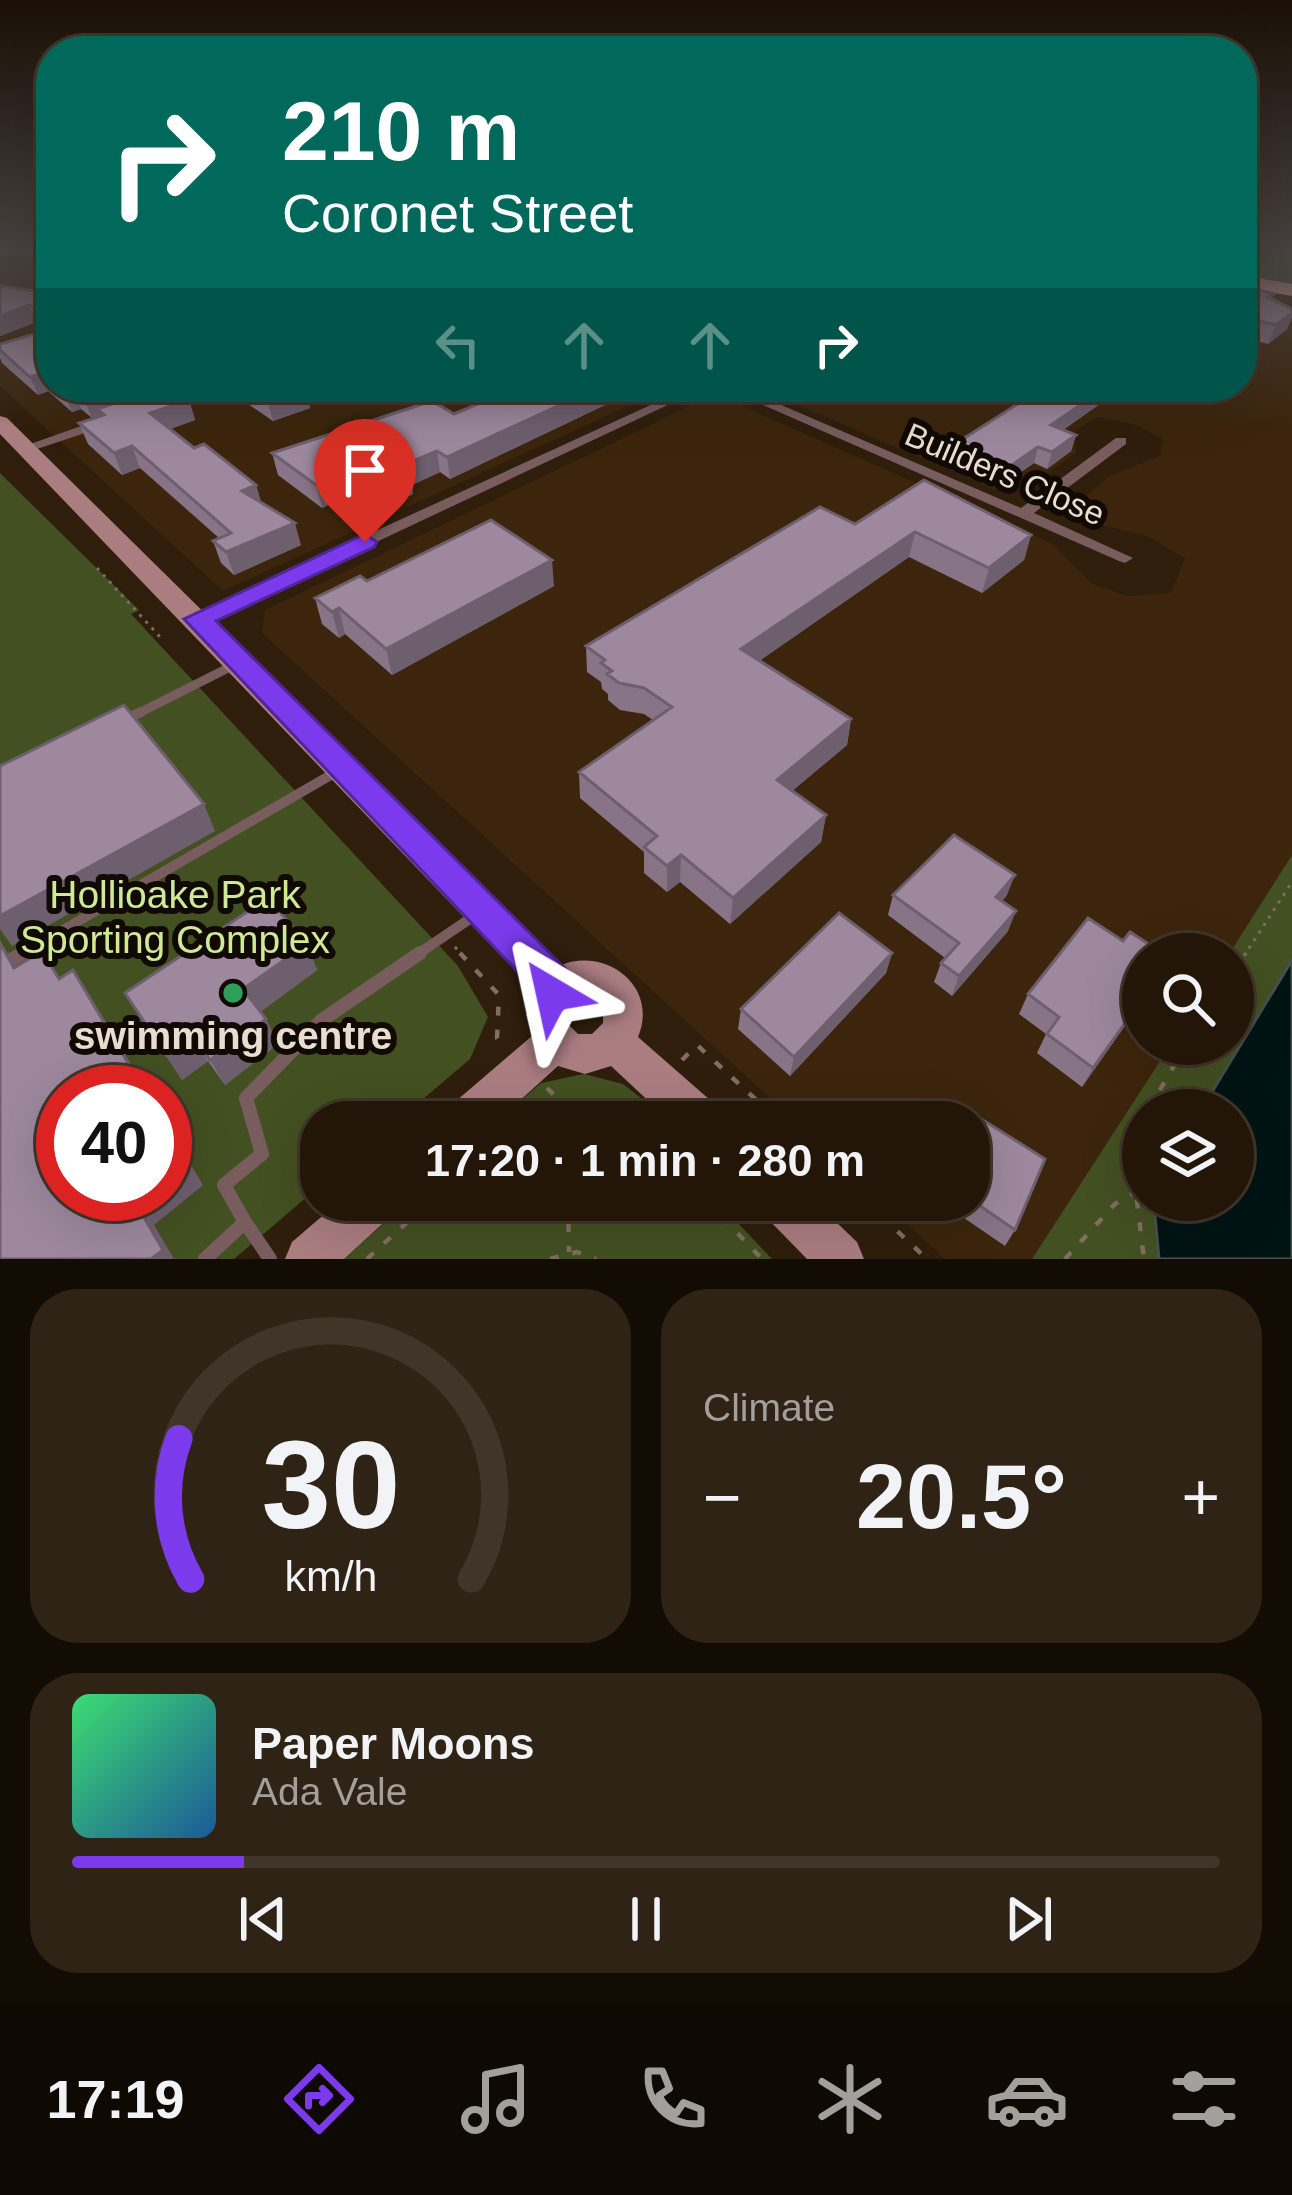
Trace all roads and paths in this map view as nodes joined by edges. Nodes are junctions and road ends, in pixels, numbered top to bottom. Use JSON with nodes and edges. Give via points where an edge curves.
{"nodes":[{"id":1,"x":164,"y":402,"type":"edge"},
{"id":2,"x":668,"y":402,"type":"edge"},
{"id":3,"x":763,"y":402,"type":"edge"},
{"id":4,"x":149,"y":407,"type":"edge"},
{"id":5,"x":128,"y":414,"type":"edge"},
{"id":6,"x":0,"y":422,"type":"edge"},
{"id":7,"x":1121,"y":441,"type":"dead end"},
{"id":8,"x":26,"y":448,"type":"junction"},
{"id":9,"x":1023,"y":514,"type":"junction"},
{"id":10,"x":1125,"y":559,"type":"dead end"},
{"id":11,"x":97,"y":568,"type":"dead end"},
{"id":12,"x":198,"y":619,"type":"junction"},
{"id":13,"x":161,"y":638,"type":"dead end"},
{"id":14,"x":240,"y":662,"type":"junction"},
{"id":15,"x":104,"y":729,"type":"edge"},
{"id":16,"x":341,"y":769,"type":"junction"},
{"id":17,"x":1292,"y":882,"type":"edge"},
{"id":18,"x":481,"y":911,"type":"junction"},
{"id":19,"x":445,"y":937,"type":"junction"},
{"id":20,"x":1254,"y":941,"type":"edge"},
{"id":21,"x":0,"y":966,"type":"edge"},
{"id":22,"x":559,"y":988,"type":"junction"},
{"id":23,"x":613,"y":1042,"type":"junction"},
{"id":24,"x":543,"y":1066,"type":"junction"},
{"id":25,"x":494,"y":1101,"type":"edge"},
{"id":26,"x":526,"y":1101,"type":"edge"},
{"id":27,"x":563,"y":1101,"type":"edge"},
{"id":28,"x":679,"y":1101,"type":"edge"},
{"id":29,"x":1122,"y":1200,"type":"edge"},
{"id":30,"x":352,"y":1221,"type":"edge"},
{"id":31,"x":408,"y":1221,"type":"edge"},
{"id":32,"x":568,"y":1221,"type":"edge"},
{"id":33,"x":726,"y":1221,"type":"edge"},
{"id":34,"x":802,"y":1221,"type":"edge"},
{"id":35,"x":886,"y":1221,"type":"edge"},
{"id":36,"x":1139,"y":1221,"type":"edge"},
{"id":37,"x":245,"y":1222,"type":"junction"},
{"id":38,"x":569,"y":1252,"type":"junction"},
{"id":39,"x":205,"y":1259,"type":"edge"},
{"id":40,"x":270,"y":1259,"type":"edge"},
{"id":41,"x":309,"y":1259,"type":"edge"},
{"id":42,"x":367,"y":1259,"type":"edge"},
{"id":43,"x":550,"y":1259,"type":"edge"},
{"id":44,"x":596,"y":1259,"type":"edge"},
{"id":45,"x":761,"y":1259,"type":"edge"},
{"id":46,"x":840,"y":1259,"type":"edge"},
{"id":47,"x":927,"y":1259,"type":"edge"},
{"id":48,"x":1065,"y":1259,"type":"edge"},
{"id":49,"x":1144,"y":1259,"type":"edge"}],
"edges":[{"from":1,"to":4,"type":"street"},
{"from":2,"to":12,"type":"street"},
{"from":3,"to":9,"type":"street","name":"Builders Close"},
{"from":5,"to":8,"type":"street"},
{"from":6,"to":8,"type":"street"},
{"from":7,"to":9,"type":"street"},
{"from":8,"to":12,"type":"street"},
{"from":9,"to":10,"type":"street","name":"Builders Close"},
{"from":11,"to":13,"type":"path"},
{"from":12,"to":14,"type":"street"},
{"from":14,"to":15,"type":"lane"},
{"from":14,"to":16,"type":"street"},
{"from":16,"to":18,"type":"street"},
{"from":16,"to":21,"type":"lane"},
{"from":17,"to":20,"type":"path"},
{"from":18,"to":19,"type":"lane"},
{"from":18,"to":22,"type":"street"},
{"from":19,"to":24,"type":"path","via":[[499,994],[496,1038]]},
{"from":19,"to":37,"type":"lane","via":[[352,997],[263,1072],[246,1098],[262,1154],[224,1185]]},
{"from":22,"to":23,"type":"street","via":[[591,977],[614,988],[625,1018]]},
{"from":22,"to":24,"type":"street","via":[[545,1010]]},
{"from":23,"to":24,"type":"street"},
{"from":23,"to":28,"type":"street"},
{"from":24,"to":25,"type":"street"},
{"from":24,"to":26,"type":"path"},
{"from":24,"to":27,"type":"path"},
{"from":29,"to":48,"type":"path"},
{"from":30,"to":41,"type":"street"},
{"from":31,"to":42,"type":"path"},
{"from":32,"to":38,"type":"path"},
{"from":33,"to":45,"type":"path"},
{"from":34,"to":46,"type":"street"},
{"from":35,"to":47,"type":"path"},
{"from":36,"to":49,"type":"path"},
{"from":37,"to":39,"type":"lane"},
{"from":37,"to":40,"type":"lane"},
{"from":38,"to":43,"type":"path"},
{"from":38,"to":44,"type":"path"}]}
